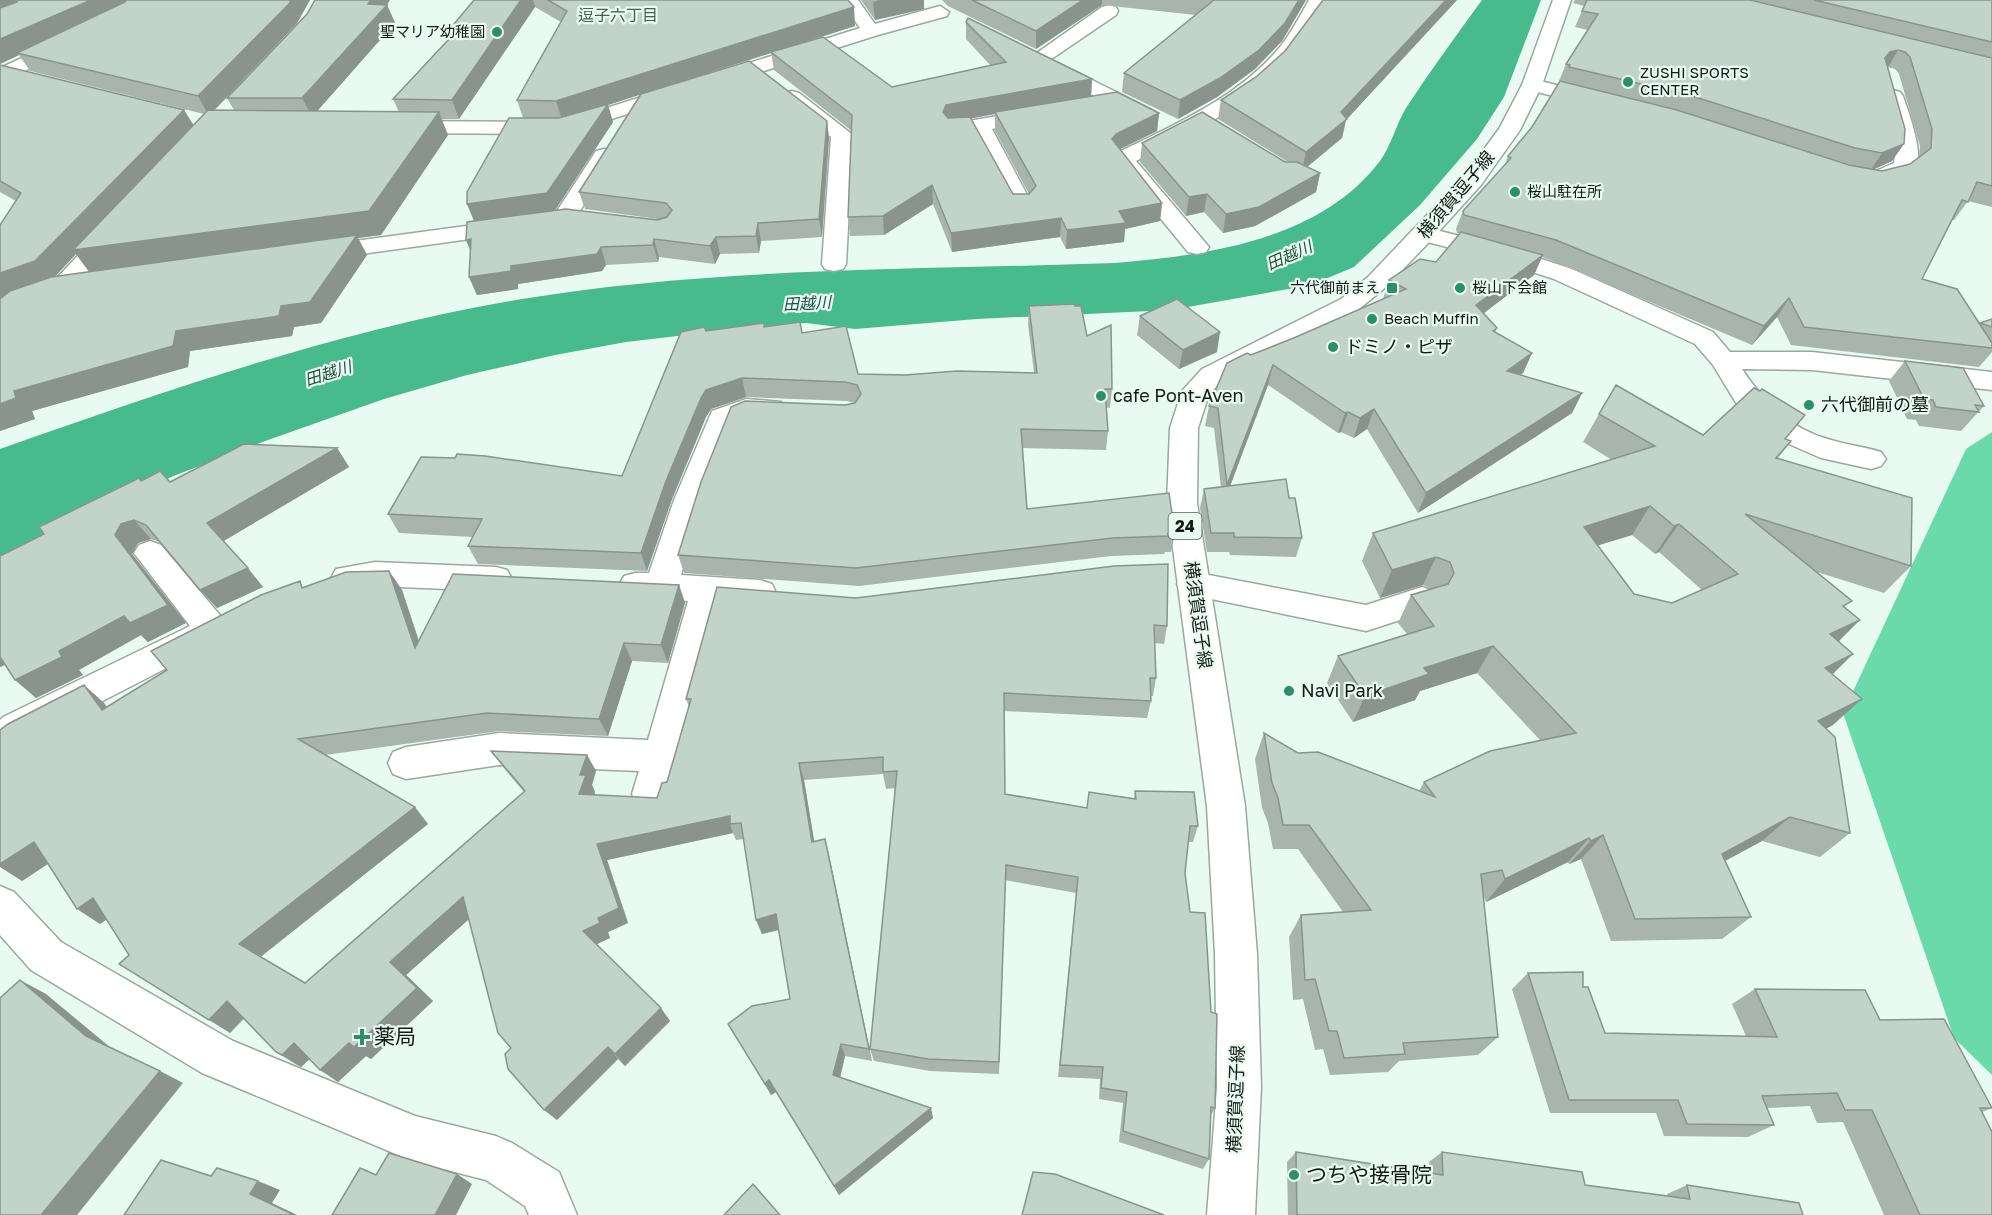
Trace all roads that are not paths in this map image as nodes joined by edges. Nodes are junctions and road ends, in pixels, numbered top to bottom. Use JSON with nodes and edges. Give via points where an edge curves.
{"nodes":[{"id":1,"x":849,"y":0,"type":"edge"},
{"id":2,"x":1317,"y":0,"type":"edge"},
{"id":3,"x":1562,"y":0,"type":"edge"},
{"id":4,"x":935,"y":6,"type":"edge"},
{"id":5,"x":1108,"y":11,"type":"dead end"},
{"id":6,"x":962,"y":23,"type":"dead end"},
{"id":7,"x":871,"y":31,"type":"junction"},
{"id":8,"x":87,"y":34,"type":"edge"},
{"id":9,"x":1015,"y":50,"type":"edge"},
{"id":10,"x":1037,"y":60,"type":"junction"},
{"id":11,"x":755,"y":68,"type":"junction"},
{"id":12,"x":2,"y":72,"type":"edge"},
{"id":13,"x":1887,"y":75,"type":"edge"},
{"id":14,"x":40,"y":81,"type":"edge"},
{"id":15,"x":1533,"y":85,"type":"junction"},
{"id":16,"x":1119,"y":101,"type":"junction"},
{"id":17,"x":636,"y":106,"type":"junction"},
{"id":18,"x":1084,"y":107,"type":"edge"},
{"id":19,"x":1621,"y":107,"type":"edge"},
{"id":20,"x":1061,"y":111,"type":"edge"},
{"id":21,"x":1198,"y":118,"type":"junction"},
{"id":22,"x":377,"y":126,"type":"edge"},
{"id":23,"x":1177,"y":130,"type":"junction"},
{"id":24,"x":1219,"y":130,"type":"edge"},
{"id":25,"x":1838,"y":174,"type":"edge"},
{"id":26,"x":1021,"y":206,"type":"edge"},
{"id":27,"x":126,"y":219,"type":"edge"},
{"id":28,"x":1424,"y":234,"type":"junction"},
{"id":29,"x":1197,"y":247,"type":"dead end"},
{"id":30,"x":295,"y":256,"type":"edge"},
{"id":31,"x":834,"y":264,"type":"dead end"},
{"id":32,"x":96,"y":283,"type":"edge"},
{"id":33,"x":1724,"y":360,"type":"junction"},
{"id":34,"x":1992,"y":381,"type":"edge"},
{"id":35,"x":802,"y":410,"type":"edge"},
{"id":36,"x":1871,"y":459,"type":"dead end"},
{"id":37,"x":150,"y":553,"type":"edge"},
{"id":38,"x":1157,"y":569,"type":"edge"},
{"id":39,"x":1192,"y":576,"type":"junction"},
{"id":40,"x":530,"y":580,"type":"edge"},
{"id":41,"x":601,"y":583,"type":"edge"},
{"id":42,"x":314,"y":585,"type":"edge"},
{"id":43,"x":661,"y":586,"type":"junction"},
{"id":44,"x":708,"y":589,"type":"junction"},
{"id":45,"x":789,"y":596,"type":"edge"},
{"id":46,"x":1422,"y":600,"type":"edge"},
{"id":47,"x":243,"y":613,"type":"edge"},
{"id":48,"x":212,"y":629,"type":"junction"},
{"id":49,"x":0,"y":741,"type":"edge"},
{"id":50,"x":661,"y":756,"type":"junction"},
{"id":51,"x":406,"y":764,"type":"dead end"},
{"id":52,"x":651,"y":794,"type":"dead end"},
{"id":53,"x":0,"y":905,"type":"edge"},
{"id":54,"x":553,"y":1215,"type":"edge"},
{"id":55,"x":1231,"y":1215,"type":"edge"}],
"edges":[{"from":1,"to":7,"type":"street"},
{"from":2,"to":21,"type":"street","via":[[1274,65],[1235,96]]},
{"from":3,"to":15,"type":"street","name":"横須賀逗子線","number":"24"},
{"from":4,"to":6,"type":"street"},
{"from":4,"to":7,"type":"street"},
{"from":5,"to":10,"type":"street"},
{"from":7,"to":11,"type":"street"},
{"from":8,"to":12,"type":"street"},
{"from":9,"to":10,"type":"street"},
{"from":10,"to":16,"type":"street"},
{"from":11,"to":17,"type":"street"},
{"from":11,"to":31,"type":"street","via":[[842,135]]},
{"from":12,"to":14,"type":"street"},
{"from":13,"to":25,"type":"street","via":[[1907,147],[1905,166],[1870,180]]},
{"from":15,"to":19,"type":"street"},
{"from":15,"to":28,"type":"street","name":"横須賀逗子線","number":"24","via":[[1509,130],[1485,163]]},
{"from":16,"to":18,"type":"street"},
{"from":16,"to":23,"type":"street"},
{"from":17,"to":22,"type":"street","via":[[564,128]]},
{"from":17,"to":30,"type":"street","via":[[576,217]]},
{"from":20,"to":26,"type":"street","via":[[968,127]]},
{"from":21,"to":23,"type":"street"},
{"from":21,"to":24,"type":"street"},
{"from":23,"to":29,"type":"street","via":[[1123,159]]},
{"from":27,"to":32,"type":"street","via":[[50,292]]},
{"from":28,"to":33,"type":"street","via":[[1563,274],[1704,338]]},
{"from":28,"to":39,"type":"street","name":"横須賀逗子線","number":"24","via":[[1350,304],[1212,375],[1196,391],[1184,428],[1182,503]]},
{"from":33,"to":34,"type":"street","via":[[1812,361]]},
{"from":33,"to":36,"type":"street","via":[[1751,404],[1783,430],[1821,448]]},
{"from":35,"to":43,"type":"street","via":[[746,408],[722,418],[689,500]]},
{"from":37,"to":48,"type":"street"},
{"from":38,"to":39,"type":"street"},
{"from":39,"to":46,"type":"street","via":[[1366,618]]},
{"from":39,"to":55,"type":"street","name":"横須賀逗子線","number":"24","via":[[1226,806],[1236,954],[1239,1087]]},
{"from":40,"to":42,"type":"street","via":[[375,574]]},
{"from":41,"to":43,"type":"street"},
{"from":43,"to":44,"type":"street"},
{"from":44,"to":45,"type":"street"},
{"from":44,"to":50,"type":"street"},
{"from":47,"to":48,"type":"street"},
{"from":48,"to":49,"type":"street","via":[[16,728]]},
{"from":50,"to":51,"type":"street","via":[[499,749]]},
{"from":50,"to":52,"type":"street"},
{"from":53,"to":54,"type":"street","via":[[46,956],[218,1057],[415,1138],[496,1158],[542,1189]]}]}
